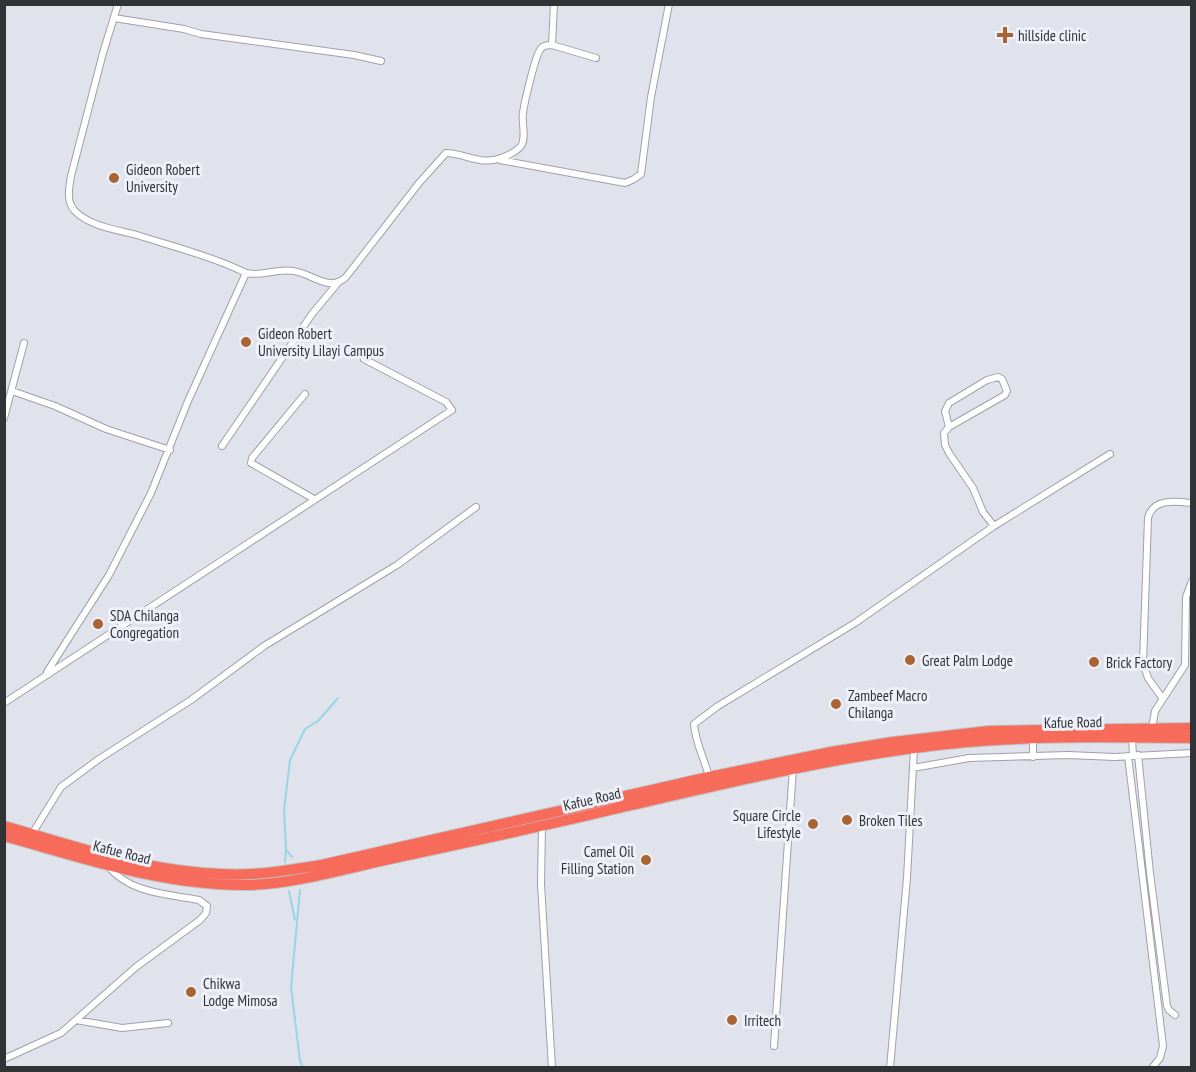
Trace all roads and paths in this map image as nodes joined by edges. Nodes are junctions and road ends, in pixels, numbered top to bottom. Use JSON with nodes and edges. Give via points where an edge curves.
{"nodes":[{"id":1,"x":118,"y":4,"type":"edge"},
{"id":2,"x":554,"y":4,"type":"edge"},
{"id":3,"x":669,"y":4,"type":"edge"},
{"id":4,"x":114,"y":18,"type":"junction"},
{"id":5,"x":552,"y":45,"type":"junction"},
{"id":6,"x":596,"y":58,"type":"dead end"},
{"id":7,"x":381,"y":61,"type":"dead end"},
{"id":8,"x":498,"y":159,"type":"junction"},
{"id":9,"x":246,"y":273,"type":"junction"},
{"id":10,"x":337,"y":284,"type":"junction"},
{"id":11,"x":24,"y":343,"type":"dead end"},
{"id":12,"x":364,"y":359,"type":"dead end"},
{"id":13,"x":12,"y":390,"type":"junction"},
{"id":14,"x":305,"y":394,"type":"dead end"},
{"id":15,"x":4,"y":418,"type":"edge"},
{"id":16,"x":949,"y":427,"type":"junction"},
{"id":17,"x":222,"y":446,"type":"dead end"},
{"id":18,"x":170,"y":450,"type":"junction"},
{"id":19,"x":1110,"y":454,"type":"dead end"},
{"id":20,"x":314,"y":499,"type":"junction"},
{"id":21,"x":1191,"y":503,"type":"edge"},
{"id":22,"x":476,"y":507,"type":"dead end"},
{"id":23,"x":994,"y":526,"type":"junction"},
{"id":24,"x":1191,"y":581,"type":"edge"},
{"id":25,"x":45,"y":676,"type":"junction"},
{"id":26,"x":1163,"y":699,"type":"junction"},
{"id":27,"x":4,"y":702,"type":"edge"},
{"id":28,"x":1152,"y":728,"type":"junction"},
{"id":29,"x":1191,"y":728,"type":"edge"},
{"id":30,"x":1132,"y":737,"type":"junction"},
{"id":31,"x":1033,"y":738,"type":"junction"},
{"id":32,"x":1191,"y":738,"type":"edge"},
{"id":33,"x":914,"y":748,"type":"junction"},
{"id":34,"x":1191,"y":753,"type":"edge"},
{"id":35,"x":1133,"y":756,"type":"junction"},
{"id":36,"x":1033,"y":757,"type":"junction"},
{"id":37,"x":794,"y":768,"type":"junction"},
{"id":38,"x":913,"y":768,"type":"junction"},
{"id":39,"x":709,"y":777,"type":"junction"},
{"id":40,"x":4,"y":826,"type":"edge"},
{"id":41,"x":542,"y":826,"type":"junction"},
{"id":42,"x":32,"y":834,"type":"junction"},
{"id":43,"x":4,"y":836,"type":"edge"},
{"id":44,"x":107,"y":865,"type":"junction"},
{"id":45,"x":1175,"y":1015,"type":"dead end"},
{"id":46,"x":76,"y":1020,"type":"junction"},
{"id":47,"x":168,"y":1023,"type":"dead end"},
{"id":48,"x":774,"y":1046,"type":"dead end"},
{"id":49,"x":4,"y":1059,"type":"edge"},
{"id":50,"x":552,"y":1068,"type":"edge"},
{"id":51,"x":890,"y":1068,"type":"edge"},
{"id":52,"x":1152,"y":1068,"type":"edge"}],
"edges":[{"from":1,"to":4,"type":"street"},
{"from":2,"to":5,"type":"street"},
{"from":3,"to":8,"type":"street","via":[[641,174],[625,183]]},
{"from":4,"to":7,"type":"street"},
{"from":4,"to":9,"type":"street","via":[[71,176],[72,207],[98,224]]},
{"from":5,"to":6,"type":"street"},
{"from":5,"to":8,"type":"street","via":[[541,48],[536,58],[523,111],[522,144]]},
{"from":8,"to":10,"type":"street","via":[[472,160],[446,153],[346,278]]},
{"from":9,"to":10,"type":"street","via":[[291,270]]},
{"from":9,"to":18,"type":"street","via":[[192,390]]},
{"from":10,"to":17,"type":"street","via":[[312,314]]},
{"from":11,"to":13,"type":"street"},
{"from":12,"to":20,"type":"street","via":[[446,402],[452,410]]},
{"from":13,"to":15,"type":"street"},
{"from":13,"to":18,"type":"street","via":[[106,429]]},
{"from":14,"to":20,"type":"street","via":[[251,461]]},
{"from":16,"to":16,"type":"street","via":[[1005,395],[1002,379],[987,380],[949,403],[945,411]]},
{"from":16,"to":23,"type":"street","via":[[944,433],[945,445]]},
{"from":18,"to":25,"type":"street","via":[[109,575]]},
{"from":19,"to":23,"type":"street"},
{"from":20,"to":25,"type":"street"},
{"from":21,"to":26,"type":"street","via":[[1164,502],[1152,508],[1148,518],[1143,663]]},
{"from":22,"to":42,"type":"street","via":[[397,565],[264,646],[191,700],[99,759],[61,787]]},
{"from":23,"to":39,"type":"street","via":[[855,623],[694,724]]},
{"from":24,"to":26,"type":"street","via":[[1186,597],[1185,662]]},
{"from":25,"to":27,"type":"street"},
{"from":26,"to":28,"type":"street","via":[[1155,711]]},
{"from":28,"to":29,"type":"highway","name":"Kafue Road"},
{"from":28,"to":39,"type":"highway","name":"Kafue Road","via":[[947,735],[831,752]]},
{"from":30,"to":31,"type":"highway","name":"Kafue Road"},
{"from":30,"to":32,"type":"highway","name":"Kafue Road"},
{"from":30,"to":35,"type":"street"},
{"from":31,"to":33,"type":"highway","name":"Kafue Road"},
{"from":31,"to":36,"type":"street"},
{"from":33,"to":37,"type":"highway","name":"Kafue Road"},
{"from":33,"to":38,"type":"street"},
{"from":34,"to":35,"type":"street"},
{"from":35,"to":36,"type":"street"},
{"from":35,"to":45,"type":"street","via":[[1167,1006]]},
{"from":35,"to":52,"type":"street","via":[[1163,1046]]},
{"from":36,"to":38,"type":"street","via":[[969,758]]},
{"from":37,"to":41,"type":"highway","name":"Kafue Road"},
{"from":37,"to":48,"type":"street"},
{"from":38,"to":51,"type":"street"},
{"from":39,"to":42,"type":"highway","name":"Kafue Road","via":[[267,874],[172,869]]},
{"from":40,"to":42,"type":"highway","name":"Kafue Road"},
{"from":41,"to":44,"type":"highway","name":"Kafue Road","via":[[269,884],[178,880]]},
{"from":41,"to":50,"type":"street","via":[[541,884]]},
{"from":43,"to":44,"type":"highway","name":"Kafue Road"},
{"from":44,"to":46,"type":"street","via":[[132,885],[199,900],[207,909],[200,920]]},
{"from":46,"to":47,"type":"street","via":[[122,1028]]},
{"from":46,"to":49,"type":"street","via":[[61,1034]]}]}
